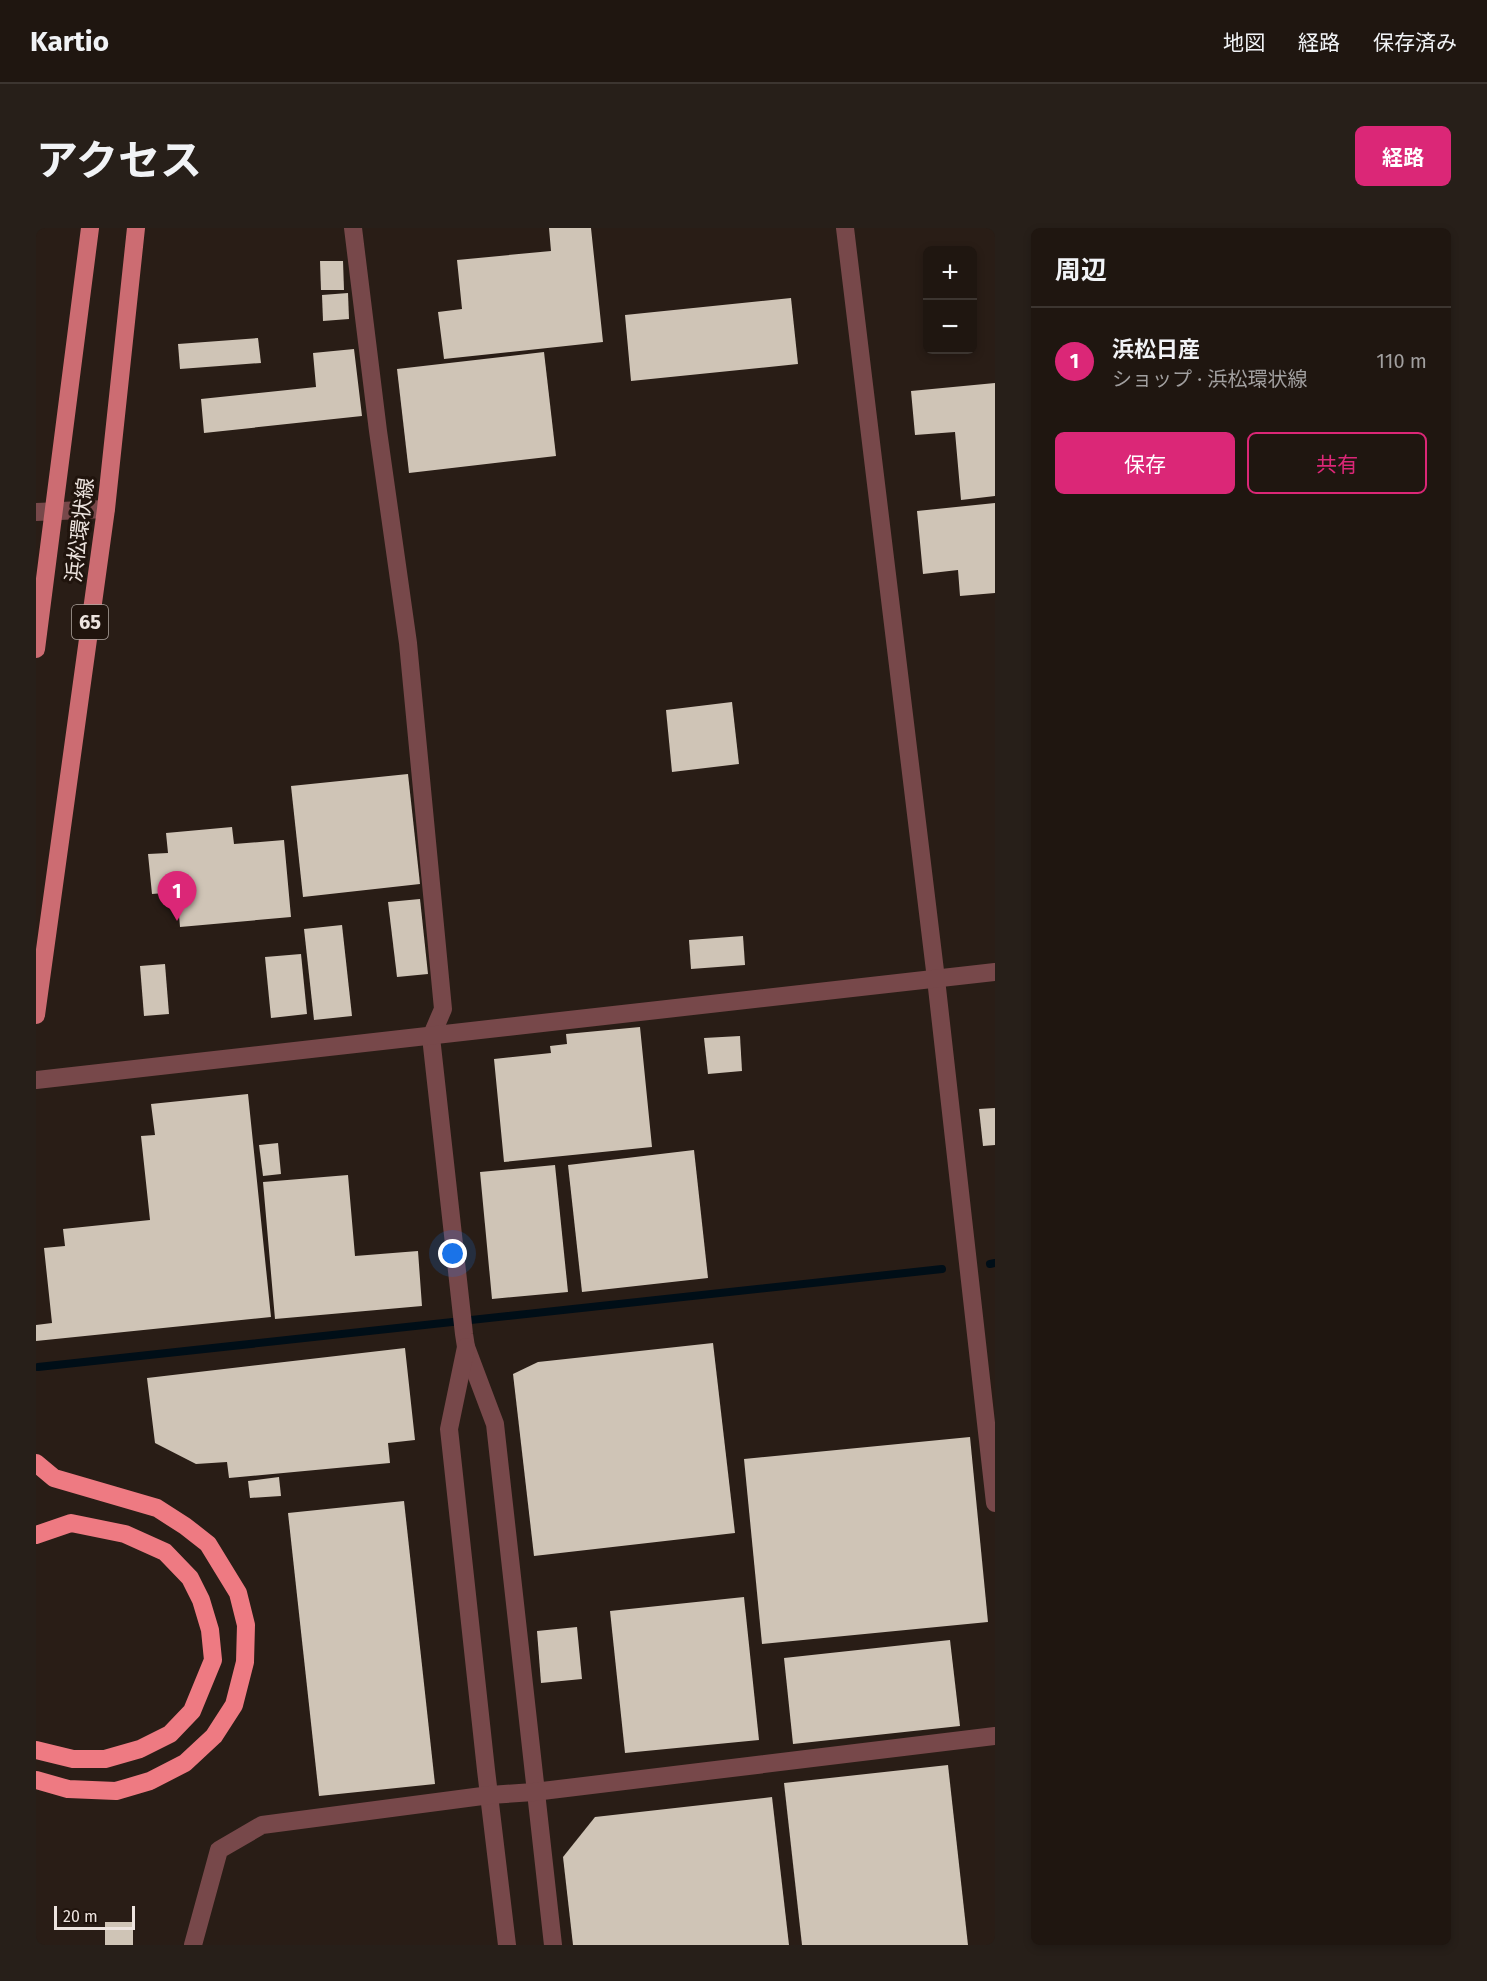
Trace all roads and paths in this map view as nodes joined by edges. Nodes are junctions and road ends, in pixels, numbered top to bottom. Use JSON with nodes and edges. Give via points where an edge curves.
{"nodes":[{"id":1,"x":90,"y":228,"type":"edge"},
{"id":2,"x":136,"y":228,"type":"edge"},
{"id":3,"x":353,"y":228,"type":"edge"},
{"id":4,"x":845,"y":228,"type":"edge"},
{"id":5,"x":106,"y":509,"type":"junction"},
{"id":6,"x":44,"y":511,"type":"edge"},
{"id":7,"x":36,"y":649,"type":"edge"},
{"id":8,"x":995,"y":972,"type":"edge"},
{"id":9,"x":936,"y":979,"type":"junction"},
{"id":10,"x":36,"y":1016,"type":"edge"},
{"id":11,"x":431,"y":1037,"type":"junction"},
{"id":12,"x":36,"y":1080,"type":"edge"},
{"id":13,"x":465,"y":1341,"type":"junction"},
{"id":14,"x":36,"y":1463,"type":"edge"},
{"id":15,"x":995,"y":1503,"type":"edge"},
{"id":16,"x":36,"y":1535,"type":"edge"},
{"id":17,"x":995,"y":1736,"type":"edge"},
{"id":18,"x":36,"y":1750,"type":"edge"},
{"id":19,"x":36,"y":1779,"type":"edge"},
{"id":20,"x":534,"y":1792,"type":"junction"},
{"id":21,"x":490,"y":1795,"type":"junction"},
{"id":22,"x":193,"y":1945,"type":"edge"},
{"id":23,"x":507,"y":1945,"type":"edge"},
{"id":24,"x":553,"y":1945,"type":"edge"}],
"edges":[{"from":1,"to":6,"type":"main road","name":"浜松環状線","number":"65"},
{"from":2,"to":5,"type":"main road","name":"浜松環状線","number":"65"},
{"from":3,"to":11,"type":"street","via":[[408,643],[426,817],[443,1009]]},
{"from":4,"to":9,"type":"street"},
{"from":5,"to":6,"type":"street"},
{"from":5,"to":10,"type":"main road","name":"浜松環状線","number":"65"},
{"from":6,"to":7,"type":"main road","name":"浜松環状線","number":"65"},
{"from":8,"to":9,"type":"street"},
{"from":9,"to":11,"type":"street"},
{"from":9,"to":15,"type":"street"},
{"from":11,"to":12,"type":"street"},
{"from":11,"to":13,"type":"street"},
{"from":13,"to":20,"type":"street","via":[[495,1424]]},
{"from":13,"to":21,"type":"street","via":[[449,1429]]},
{"from":14,"to":19,"type":"highway","via":[[54,1478],[157,1508],[193,1532],[208,1544],[238,1593],[246,1625],[245,1662],[234,1705],[214,1736],[185,1763],[150,1781],[116,1791],[68,1789]]},
{"from":16,"to":18,"type":"highway","via":[[71,1523],[125,1533],[165,1551],[190,1578],[201,1600],[213,1660],[192,1711],[170,1734],[140,1749],[105,1759],[73,1759]]},
{"from":17,"to":20,"type":"street"},
{"from":20,"to":21,"type":"street"},
{"from":20,"to":24,"type":"street"},
{"from":21,"to":22,"type":"street","via":[[262,1826],[219,1850]]},
{"from":21,"to":23,"type":"street"}]}
